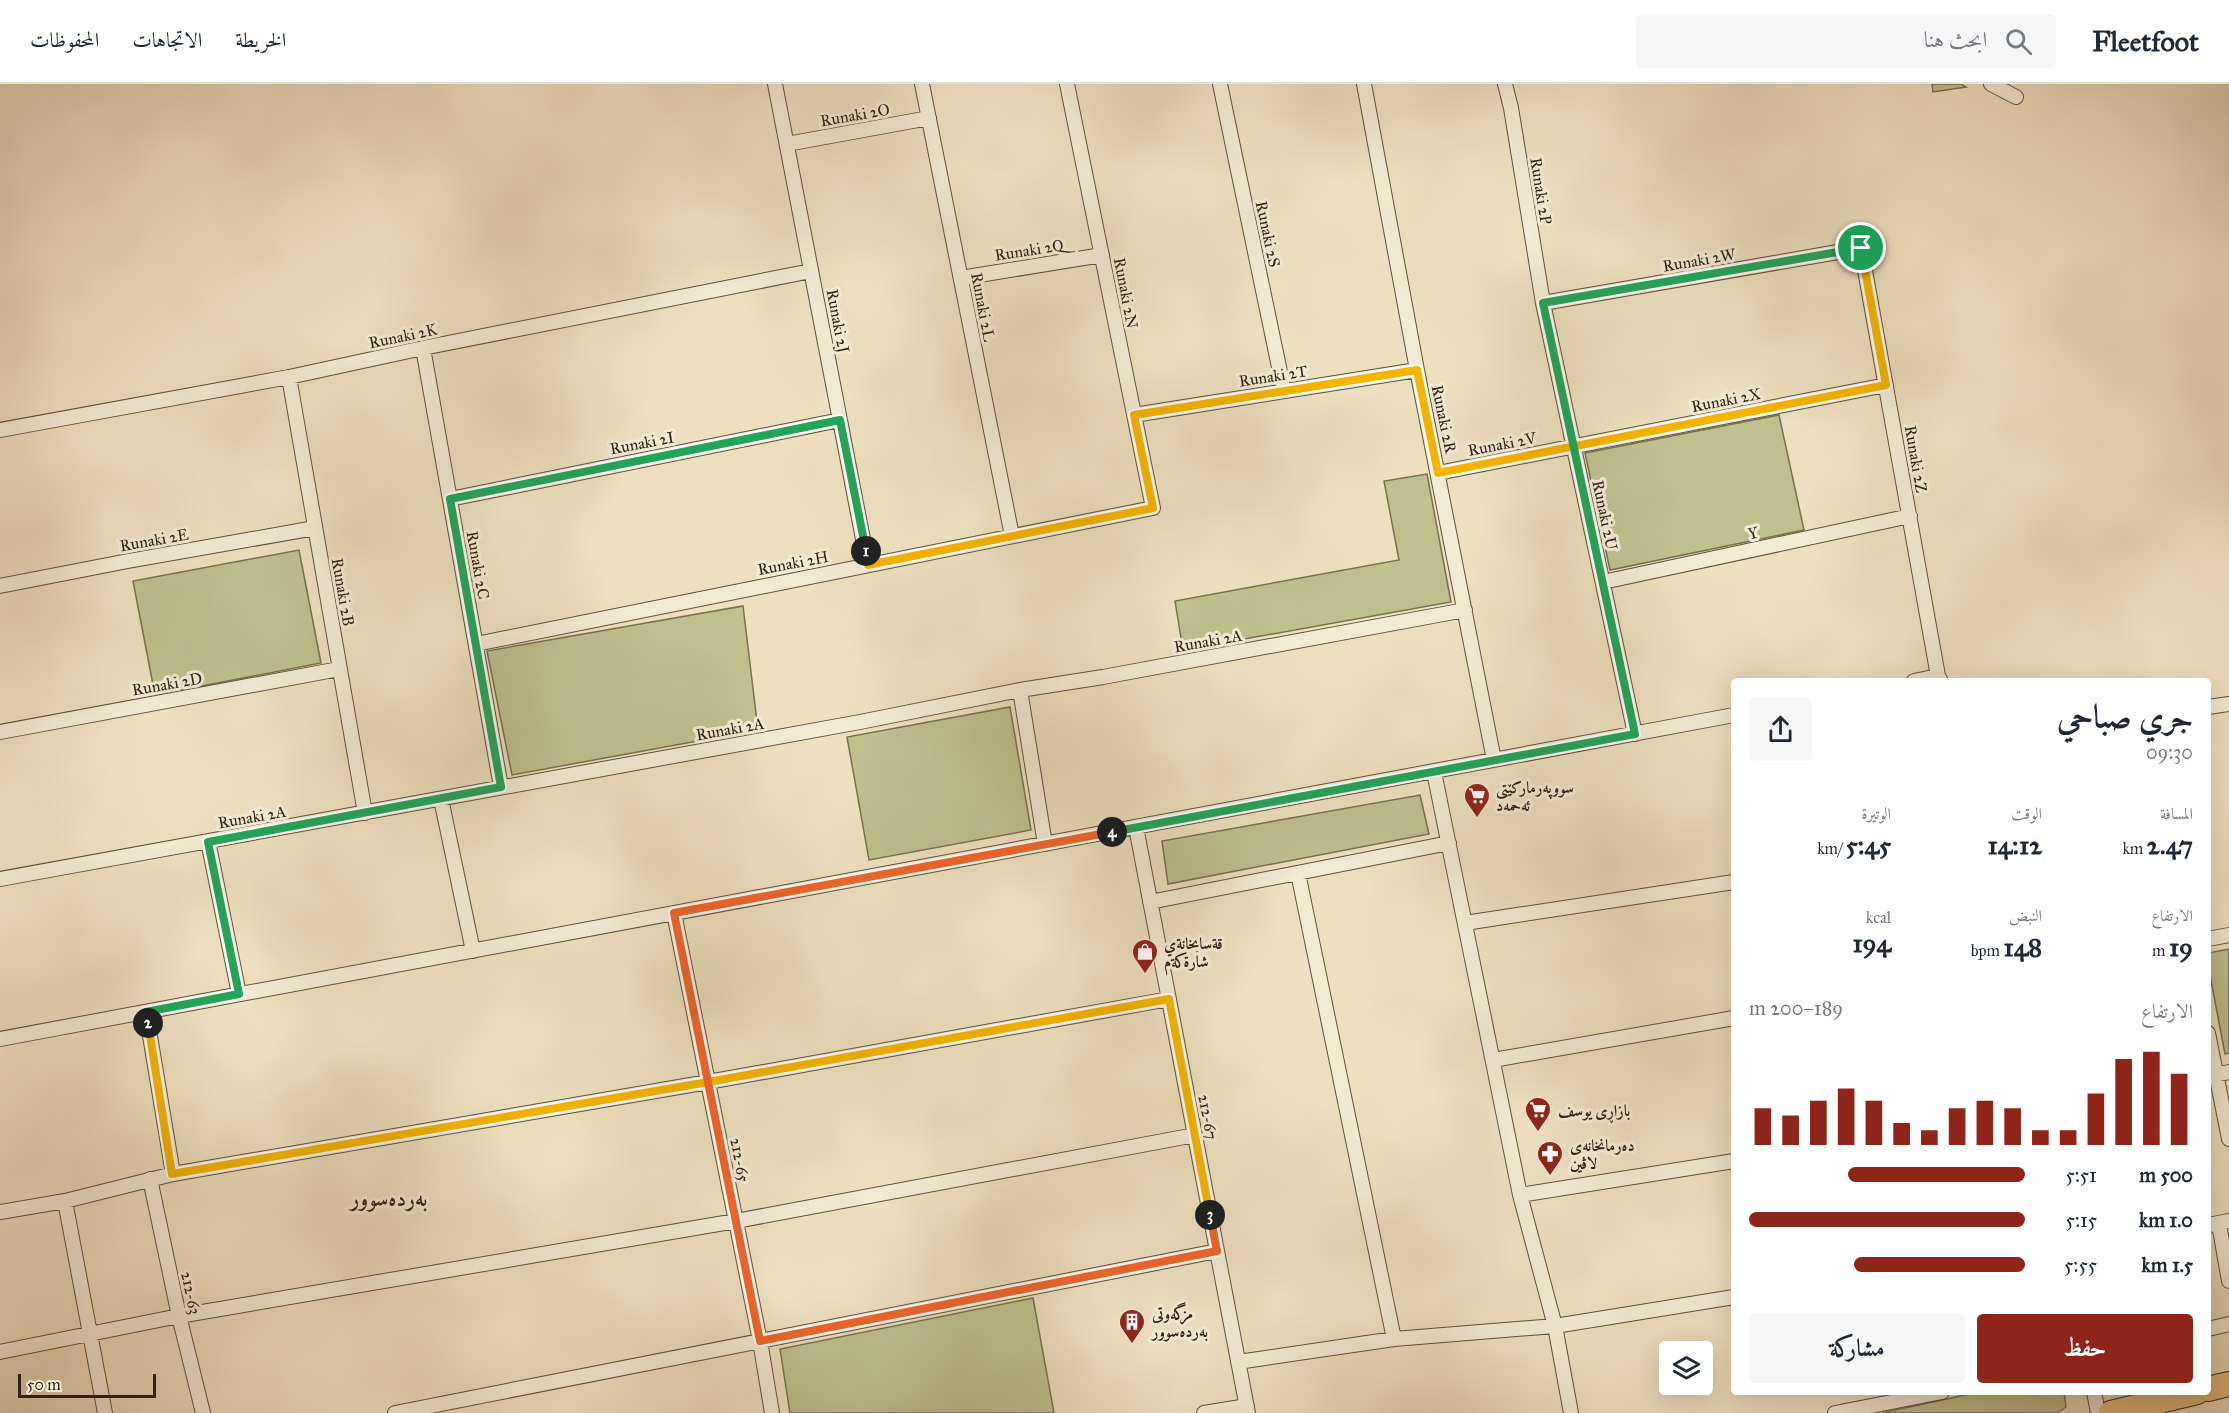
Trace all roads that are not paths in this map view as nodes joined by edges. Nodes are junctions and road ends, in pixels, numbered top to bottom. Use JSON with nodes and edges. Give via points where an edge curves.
{"nodes":[{"id":1,"x":775,"y":84,"type":"edge"},
{"id":2,"x":922,"y":84,"type":"edge"},
{"id":3,"x":1067,"y":84,"type":"edge"},
{"id":4,"x":1220,"y":84,"type":"edge"},
{"id":5,"x":1364,"y":84,"type":"edge"},
{"id":6,"x":1505,"y":84,"type":"edge"},
{"id":7,"x":1991,"y":84,"type":"edge"},
{"id":8,"x":2016,"y":97,"type":"dead end"},
{"id":9,"x":929,"y":118,"type":"junction"},
{"id":10,"x":787,"y":144,"type":"junction"},
{"id":11,"x":1861,"y":248,"type":"joint"},
{"id":12,"x":1102,"y":255,"type":"junction"},
{"id":13,"x":812,"y":271,"type":"junction"},
{"id":14,"x":961,"y":278,"type":"junction"},
{"id":15,"x":1543,"y":303,"type":"junction"},
{"id":16,"x":423,"y":348,"type":"junction"},
{"id":17,"x":1417,"y":370,"type":"junction"},
{"id":18,"x":289,"y":377,"type":"junction"},
{"id":19,"x":1886,"y":385,"type":"junction"},
{"id":20,"x":1284,"y":391,"type":"junction"},
{"id":21,"x":1134,"y":415,"type":"junction"},
{"id":22,"x":840,"y":420,"type":"junction"},
{"id":23,"x":0,"y":430,"type":"edge"},
{"id":24,"x":1573,"y":447,"type":"junction"},
{"id":25,"x":1438,"y":473,"type":"junction"},
{"id":26,"x":450,"y":499,"type":"junction"},
{"id":27,"x":1153,"y":508,"type":"joint"},
{"id":28,"x":1910,"y":516,"type":"junction"},
{"id":29,"x":315,"y":528,"type":"junction"},
{"id":30,"x":1012,"y":536,"type":"junction"},
{"id":31,"x":868,"y":565,"type":"junction"},
{"id":32,"x":1603,"y":582,"type":"junction"},
{"id":33,"x":0,"y":586,"type":"edge"},
{"id":34,"x":1465,"y":610,"type":"junction"},
{"id":35,"x":476,"y":644,"type":"junction"},
{"id":36,"x":339,"y":669,"type":"junction"},
{"id":37,"x":1940,"y":678,"type":"edge"},
{"id":38,"x":1020,"y":690,"type":"junction"},
{"id":39,"x":2229,"y":704,"type":"edge"},
{"id":40,"x":2211,"y":707,"type":"edge"},
{"id":41,"x":1731,"y":716,"type":"edge"},
{"id":42,"x":0,"y":732,"type":"edge"},
{"id":43,"x":1635,"y":734,"type":"junction"},
{"id":44,"x":1494,"y":760,"type":"junction"},
{"id":45,"x":1434,"y":772,"type":"junction"},
{"id":46,"x":501,"y":787,"type":"junction"},
{"id":47,"x":441,"y":799,"type":"junction"},
{"id":48,"x":365,"y":813,"type":"junction"},
{"id":49,"x":1136,"y":827,"type":"junction"},
{"id":50,"x":208,"y":842,"type":"junction"},
{"id":51,"x":1449,"y":843,"type":"junction"},
{"id":52,"x":1045,"y":844,"type":"junction"},
{"id":53,"x":1298,"y":873,"type":"junction"},
{"id":54,"x":0,"y":879,"type":"edge"},
{"id":55,"x":1731,"y":882,"type":"edge"},
{"id":56,"x":1150,"y":902,"type":"junction"},
{"id":57,"x":674,"y":913,"type":"junction"},
{"id":58,"x":1465,"y":923,"type":"junction"},
{"id":59,"x":2229,"y":935,"type":"edge"},
{"id":60,"x":2211,"y":938,"type":"edge"},
{"id":61,"x":473,"y":951,"type":"junction"},
{"id":62,"x":239,"y":994,"type":"junction"},
{"id":63,"x":1169,"y":999,"type":"junction"},
{"id":64,"x":146,"y":1012,"type":"junction"},
{"id":65,"x":1731,"y":1019,"type":"edge"},
{"id":66,"x":0,"y":1039,"type":"edge"},
{"id":67,"x":2211,"y":1045,"type":"edge"},
{"id":68,"x":1493,"y":1060,"type":"junction"},
{"id":69,"x":2218,"y":1074,"type":"edge"},
{"id":70,"x":708,"y":1082,"type":"junction"},
{"id":71,"x":1195,"y":1135,"type":"junction"},
{"id":72,"x":2229,"y":1139,"type":"edge"},
{"id":73,"x":1731,"y":1161,"type":"edge"},
{"id":74,"x":172,"y":1174,"type":"junction"},
{"id":75,"x":150,"y":1179,"type":"junction"},
{"id":76,"x":1520,"y":1195,"type":"junction"},
{"id":77,"x":64,"y":1201,"type":"junction"},
{"id":78,"x":0,"y":1212,"type":"edge"},
{"id":79,"x":736,"y":1221,"type":"junction"},
{"id":80,"x":2219,"y":1223,"type":"edge"},
{"id":81,"x":1217,"y":1251,"type":"junction"},
{"id":82,"x":2229,"y":1281,"type":"edge"},
{"id":83,"x":1731,"y":1297,"type":"edge"},
{"id":84,"x":179,"y":1316,"type":"junction"},
{"id":85,"x":2229,"y":1324,"type":"edge"},
{"id":86,"x":1555,"y":1326,"type":"junction"},
{"id":87,"x":2211,"y":1328,"type":"edge"},
{"id":88,"x":89,"y":1335,"type":"junction"},
{"id":89,"x":1394,"y":1339,"type":"junction"},
{"id":90,"x":760,"y":1341,"type":"junction"},
{"id":91,"x":0,"y":1352,"type":"edge"},
{"id":92,"x":1238,"y":1362,"type":"junction"},
{"id":93,"x":2229,"y":1384,"type":"edge"},
{"id":94,"x":2211,"y":1388,"type":"edge"},
{"id":95,"x":1927,"y":1395,"type":"edge"},
{"id":96,"x":2095,"y":1395,"type":"edge"},
{"id":97,"x":2185,"y":1395,"type":"edge"},
{"id":98,"x":1247,"y":1409,"type":"edge"},
{"id":99,"x":105,"y":1413,"type":"edge"},
{"id":100,"x":203,"y":1413,"type":"edge"},
{"id":101,"x":395,"y":1413,"type":"edge"},
{"id":102,"x":772,"y":1413,"type":"edge"},
{"id":103,"x":1204,"y":1413,"type":"edge"},
{"id":104,"x":1571,"y":1413,"type":"edge"},
{"id":105,"x":1835,"y":1413,"type":"edge"},
{"id":106,"x":2098,"y":1413,"type":"edge"},
{"id":107,"x":2111,"y":1413,"type":"edge"}],
"edges":[{"from":1,"to":10,"type":"street","name":"Runaki 2J"},
{"from":2,"to":9,"type":"street","name":"Runaki 2L"},
{"from":3,"to":12,"type":"street","name":"Runaki 2N"},
{"from":4,"to":20,"type":"street","name":"Runaki 2S"},
{"from":5,"to":17,"type":"street","name":"Runaki 2R"},
{"from":6,"to":15,"type":"street","name":"Runaki 2P"},
{"from":7,"to":8,"type":"street"},
{"from":9,"to":10,"type":"street","name":"Runaki 2O"},
{"from":9,"to":14,"type":"street","name":"Runaki 2L"},
{"from":10,"to":13,"type":"street","name":"Runaki 2J"},
{"from":11,"to":15,"type":"street","name":"Runaki 2W"},
{"from":11,"to":19,"type":"street","name":"Runaki 2Z"},
{"from":12,"to":14,"type":"street","name":"Runaki 2Q"},
{"from":12,"to":21,"type":"street","name":"Runaki 2N"},
{"from":13,"to":16,"type":"street","name":"Runaki 2K"},
{"from":13,"to":22,"type":"street","name":"Runaki 2J"},
{"from":14,"to":30,"type":"street","name":"Runaki 2L"},
{"from":15,"to":24,"type":"street","name":"Runaki 2U"},
{"from":16,"to":18,"type":"street","name":"Runaki 2K"},
{"from":16,"to":26,"type":"street","name":"Runaki 2C"},
{"from":17,"to":20,"type":"street","name":"Runaki 2T"},
{"from":17,"to":25,"type":"street","name":"Runaki 2R"},
{"from":18,"to":23,"type":"street","name":"Runaki 2K"},
{"from":18,"to":29,"type":"street","name":"Runaki 2B"},
{"from":19,"to":24,"type":"street","name":"Runaki 2X"},
{"from":19,"to":28,"type":"street","name":"Runaki 2Z"},
{"from":20,"to":21,"type":"street","name":"Runaki 2T"},
{"from":21,"to":27,"type":"street","name":"Runaki 2N"},
{"from":22,"to":26,"type":"street","name":"Runaki 2I"},
{"from":22,"to":31,"type":"street","name":"Runaki 2J"},
{"from":24,"to":25,"type":"street","name":"Runaki 2V"},
{"from":24,"to":32,"type":"street","name":"Runaki 2U"},
{"from":25,"to":34,"type":"street","name":"Runaki 2R"},
{"from":26,"to":35,"type":"street","name":"Runaki 2C"},
{"from":27,"to":30,"type":"street","name":"Runaki 2H"},
{"from":28,"to":32,"type":"street","name":"Y"},
{"from":28,"to":37,"type":"street","name":"Runaki 2Z"},
{"from":29,"to":33,"type":"street","name":"Runaki 2E"},
{"from":29,"to":36,"type":"street","name":"Runaki 2B"},
{"from":30,"to":31,"type":"street","name":"Runaki 2H"},
{"from":31,"to":35,"type":"street","name":"Runaki 2H"},
{"from":32,"to":43,"type":"street","name":"Runaki 2U"},
{"from":34,"to":38,"type":"street","name":"Runaki 2A"},
{"from":34,"to":44,"type":"street","name":"Runaki 2R"},
{"from":35,"to":46,"type":"street","name":"Runaki 2C"},
{"from":36,"to":42,"type":"street","name":"Runaki 2D"},
{"from":36,"to":48,"type":"street","name":"Runaki 2B"},
{"from":38,"to":46,"type":"street","name":"Runaki 2A"},
{"from":38,"to":52,"type":"street"},
{"from":39,"to":40,"type":"street"},
{"from":41,"to":43,"type":"street"},
{"from":43,"to":44,"type":"street"},
{"from":44,"to":45,"type":"street"},
{"from":45,"to":49,"type":"street"},
{"from":45,"to":51,"type":"street"},
{"from":46,"to":47,"type":"street","name":"Runaki 2A"},
{"from":47,"to":48,"type":"street","name":"Runaki 2A"},
{"from":47,"to":61,"type":"street"},
{"from":48,"to":50,"type":"street","name":"Runaki 2A"},
{"from":49,"to":52,"type":"street"},
{"from":49,"to":56,"type":"street","name":"212-67"},
{"from":50,"to":54,"type":"street","name":"Runaki 2A"},
{"from":50,"to":62,"type":"street"},
{"from":51,"to":53,"type":"street"},
{"from":51,"to":58,"type":"street"},
{"from":52,"to":57,"type":"street"},
{"from":53,"to":56,"type":"street"},
{"from":53,"to":89,"type":"street"},
{"from":55,"to":58,"type":"street"},
{"from":56,"to":63,"type":"street","name":"212-67"},
{"from":57,"to":61,"type":"street"},
{"from":57,"to":70,"type":"street","name":"212-65"},
{"from":58,"to":68,"type":"street"},
{"from":59,"to":60,"type":"street"},
{"from":61,"to":62,"type":"street"},
{"from":62,"to":64,"type":"street"},
{"from":63,"to":70,"type":"street"},
{"from":63,"to":71,"type":"street","name":"212-67"},
{"from":64,"to":66,"type":"street"},
{"from":64,"to":74,"type":"street"},
{"from":65,"to":68,"type":"street"},
{"from":67,"to":69,"type":"street"},
{"from":68,"to":76,"type":"street"},
{"from":69,"to":72,"type":"street"},
{"from":70,"to":74,"type":"street"},
{"from":70,"to":79,"type":"street","name":"212-65"},
{"from":71,"to":79,"type":"street"},
{"from":71,"to":81,"type":"street","name":"212-67"},
{"from":73,"to":76,"type":"street"},
{"from":74,"to":75,"type":"street"},
{"from":75,"to":77,"type":"street"},
{"from":75,"to":84,"type":"street","name":"212-63"},
{"from":76,"to":86,"type":"street"},
{"from":77,"to":78,"type":"street"},
{"from":77,"to":88,"type":"street"},
{"from":79,"to":84,"type":"street"},
{"from":79,"to":90,"type":"street","name":"212-65"},
{"from":80,"to":82,"type":"street"},
{"from":81,"to":90,"type":"street"},
{"from":81,"to":92,"type":"street","name":"212-67"},
{"from":83,"to":86,"type":"street"},
{"from":84,"to":88,"type":"street"},
{"from":84,"to":100,"type":"street","name":"212-63"},
{"from":85,"to":87,"type":"street"},
{"from":86,"to":89,"type":"street"},
{"from":86,"to":104,"type":"street"},
{"from":88,"to":91,"type":"street"},
{"from":88,"to":99,"type":"street"},
{"from":89,"to":92,"type":"street"},
{"from":90,"to":101,"type":"street"},
{"from":90,"to":102,"type":"street","name":"212-65"},
{"from":92,"to":98,"type":"street","name":"212-67"},
{"from":93,"to":94,"type":"highway"},
{"from":95,"to":105,"type":"street"},
{"from":96,"to":106,"type":"street"},
{"from":97,"to":107,"type":"highway"},
{"from":98,"to":103,"type":"street"}]}
